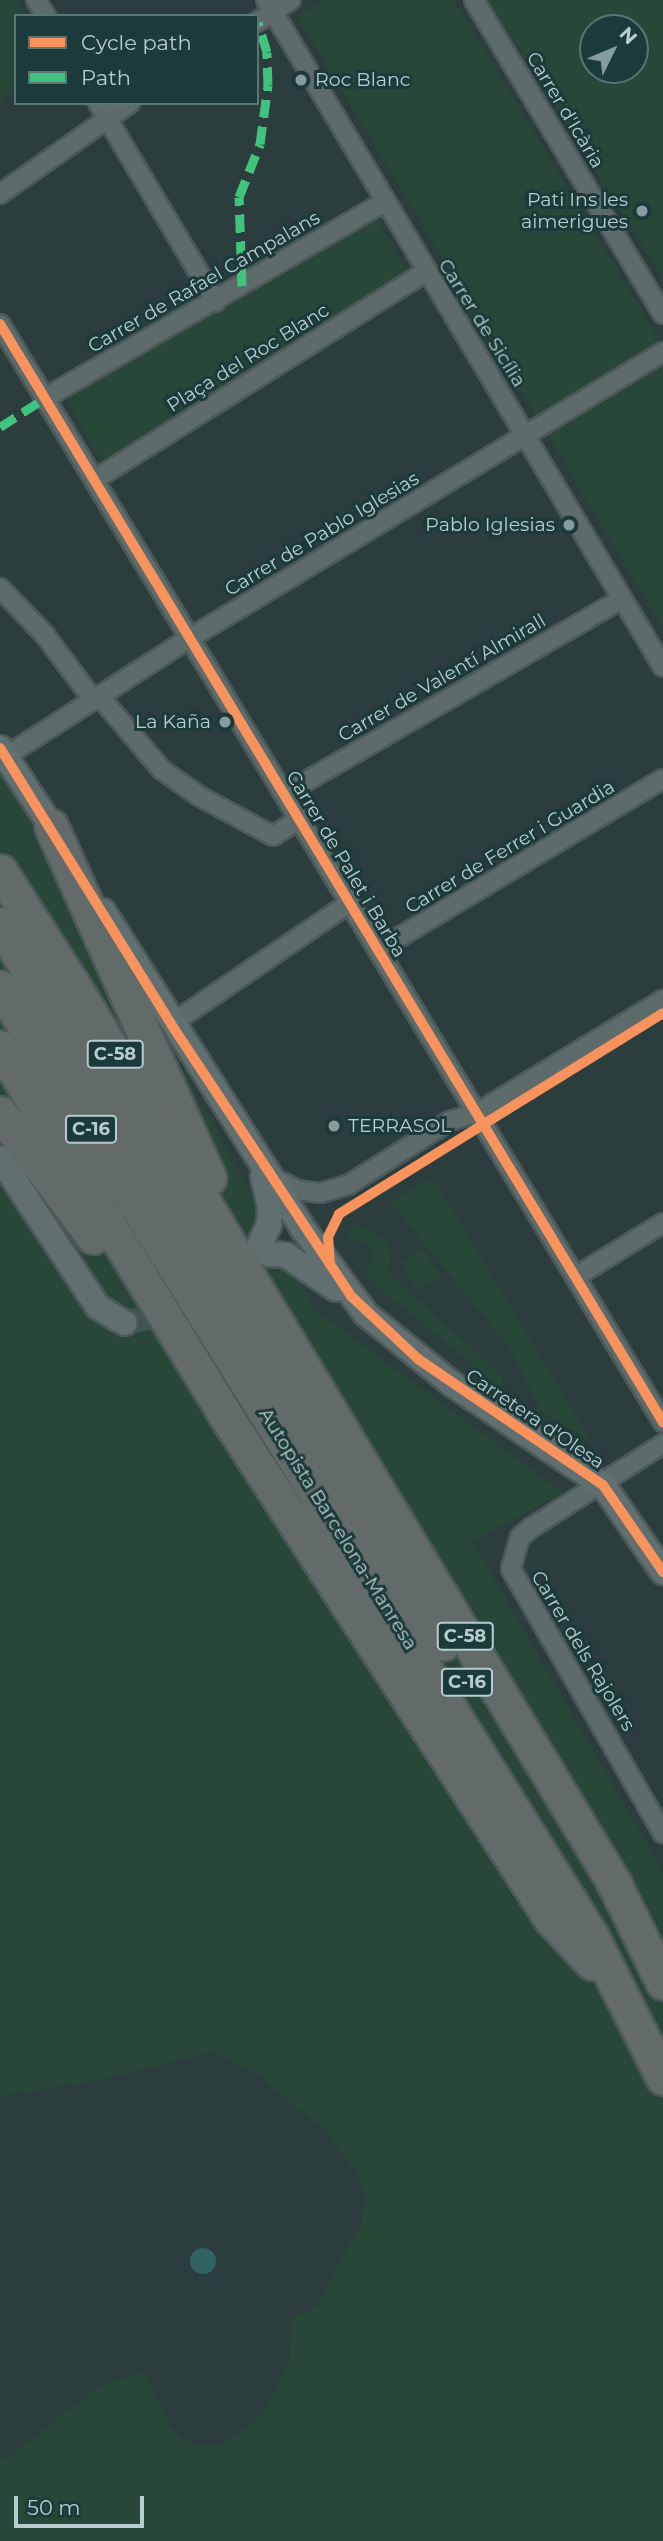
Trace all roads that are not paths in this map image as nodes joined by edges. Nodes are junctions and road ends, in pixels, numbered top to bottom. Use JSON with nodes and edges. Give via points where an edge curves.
{"nodes":[{"id":1,"x":291,"y":0,"type":"edge"},
{"id":2,"x":474,"y":0,"type":"edge"},
{"id":3,"x":269,"y":6,"type":"edge"},
{"id":4,"x":99,"y":105,"type":"edge"},
{"id":5,"x":127,"y":105,"type":"edge"},
{"id":6,"x":107,"y":119,"type":"junction"},
{"id":7,"x":0,"y":194,"type":"edge"},
{"id":8,"x":384,"y":202,"type":"junction"},
{"id":9,"x":425,"y":272,"type":"junction"},
{"id":10,"x":216,"y":302,"type":"junction"},
{"id":11,"x":663,"y":314,"type":"edge"},
{"id":12,"x":0,"y":324,"type":"edge"},
{"id":13,"x":663,"y":352,"type":"edge"},
{"id":14,"x":45,"y":398,"type":"junction"},
{"id":15,"x":527,"y":435,"type":"junction"},
{"id":16,"x":94,"y":480,"type":"junction"},
{"id":17,"x":0,"y":588,"type":"edge"},
{"id":18,"x":622,"y":599,"type":"junction"},
{"id":19,"x":190,"y":638,"type":"junction"},
{"id":20,"x":663,"y":667,"type":"edge"},
{"id":21,"x":97,"y":699,"type":"junction"},
{"id":22,"x":1,"y":760,"type":"edge"},
{"id":23,"x":663,"y":779,"type":"edge"},
{"id":24,"x":284,"y":794,"type":"junction"},
{"id":25,"x":299,"y":819,"type":"junction"},
{"id":26,"x":51,"y":826,"type":"junction"},
{"id":27,"x":0,"y":871,"type":"edge"},
{"id":28,"x":350,"y":903,"type":"junction"},
{"id":29,"x":0,"y":924,"type":"edge"},
{"id":30,"x":378,"y":950,"type":"junction"},
{"id":31,"x":0,"y":987,"type":"edge"},
{"id":32,"x":663,"y":1000,"type":"edge"},
{"id":33,"x":171,"y":1024,"type":"junction"},
{"id":34,"x":0,"y":1047,"type":"edge"},
{"id":35,"x":0,"y":1113,"type":"edge"},
{"id":36,"x":477,"y":1113,"type":"junction"},
{"id":37,"x":254,"y":1153,"type":"junction"},
{"id":38,"x":0,"y":1158,"type":"edge"},
{"id":39,"x":269,"y":1175,"type":"junction"},
{"id":40,"x":663,"y":1223,"type":"edge"},
{"id":41,"x":255,"y":1253,"type":"junction"},
{"id":42,"x":575,"y":1277,"type":"junction"},
{"id":43,"x":366,"y":1314,"type":"junction"},
{"id":44,"x":125,"y":1323,"type":"dead end"},
{"id":45,"x":224,"y":1413,"type":"junction"},
{"id":46,"x":663,"y":1422,"type":"edge"},
{"id":47,"x":663,"y":1444,"type":"edge"},
{"id":48,"x":603,"y":1485,"type":"junction"},
{"id":49,"x":663,"y":1573,"type":"edge"},
{"id":50,"x":663,"y":1833,"type":"edge"},
{"id":51,"x":663,"y":1984,"type":"edge"},
{"id":52,"x":625,"y":1998,"type":"junction"},
{"id":53,"x":663,"y":2078,"type":"edge"}],
"edges":[{"from":1,"to":3,"type":"street"},
{"from":2,"to":11,"type":"street","name":"Carrer d'Icària"},
{"from":3,"to":8,"type":"street","name":"Carrer de Sicília"},
{"from":4,"to":6,"type":"street"},
{"from":5,"to":6,"type":"street"},
{"from":6,"to":7,"type":"street"},
{"from":6,"to":10,"type":"street"},
{"from":8,"to":9,"type":"street","name":"Carrer de Sicília"},
{"from":8,"to":10,"type":"street","name":"Carrer de Rafael Campalans"},
{"from":9,"to":15,"type":"street","name":"Carrer de Sicília"},
{"from":9,"to":16,"type":"street","name":"Plaça del Roc Blanc"},
{"from":10,"to":14,"type":"street","name":"Carrer de Rafael Campalans"},
{"from":12,"to":14,"type":"street","name":"Carrer de Palet i Barba"},
{"from":13,"to":15,"type":"street","name":"Carrer de Pablo Iglesias"},
{"from":14,"to":16,"type":"street","name":"Carrer de Palet i Barba"},
{"from":15,"to":18,"type":"street","name":"Carrer de Sicília"},
{"from":15,"to":19,"type":"street","name":"Carrer de Pablo Iglesias"},
{"from":16,"to":19,"type":"street","name":"Carrer de Palet i Barba"},
{"from":17,"to":21,"type":"street"},
{"from":18,"to":20,"type":"street","name":"Carrer de Sicília"},
{"from":18,"to":24,"type":"street","name":"Carrer de Valentí Almirall"},
{"from":19,"to":21,"type":"street","name":"Carrer de Pablo Iglesias"},
{"from":19,"to":24,"type":"street","name":"Carrer de Palet i Barba"},
{"from":21,"to":22,"type":"street","name":"Carrer de Pablo Iglesias"},
{"from":21,"to":25,"type":"street","via":[[162,770],[199,796],[274,836]]},
{"from":22,"to":26,"type":"street","via":[[29,791]]},
{"from":23,"to":30,"type":"street","name":"Carrer de Ferrer i Guardia"},
{"from":24,"to":25,"type":"street","name":"Carrer de Palet i Barba"},
{"from":25,"to":28,"type":"street","name":"Carrer de Palet i Barba"},
{"from":26,"to":33,"type":"street"},
{"from":26,"to":41,"type":"highway","via":[[235,1234]]},
{"from":27,"to":41,"type":"highway","number":"C-58"},
{"from":28,"to":30,"type":"street","name":"Carrer de Palet i Barba"},
{"from":28,"to":33,"type":"street"},
{"from":29,"to":51,"type":"highway","name":"Autopista Barcelona-Manresa","number":"C-16","via":[[603,1901]]},
{"from":30,"to":36,"type":"street","name":"Carrer de Palet i Barba"},
{"from":31,"to":52,"type":"highway","name":"Autopista Barcelona-Manresa","number":"C-16","via":[[503,1791]]},
{"from":32,"to":36,"type":"street"},
{"from":33,"to":37,"type":"street"},
{"from":34,"to":45,"type":"highway"},
{"from":35,"to":45,"type":"highway","via":[[202,1393]]},
{"from":36,"to":39,"type":"street","via":[[450,1121],[339,1188],[320,1194],[298,1190]]},
{"from":36,"to":42,"type":"street","name":"Carrer de Palet i Barba"},
{"from":37,"to":39,"type":"street"},
{"from":37,"to":41,"type":"street","via":[[270,1207],[269,1225]]},
{"from":38,"to":44,"type":"street","via":[[98,1307]]},
{"from":39,"to":43,"type":"street"},
{"from":40,"to":42,"type":"street"},
{"from":41,"to":43,"type":"street","via":[[286,1255],[300,1262]]},
{"from":41,"to":51,"type":"highway","number":"C-58","via":[[614,1883]]},
{"from":42,"to":46,"type":"street","name":"Carrer de Palet i Barba"},
{"from":43,"to":48,"type":"street","name":"Carretera d'Olesa","via":[[452,1384]]},
{"from":45,"to":52,"type":"highway","via":[[551,1919]]},
{"from":47,"to":48,"type":"street","name":"Carrer dels Rajolers"},
{"from":48,"to":49,"type":"street","name":"Carretera d'Olesa"},
{"from":48,"to":50,"type":"street","name":"Carrer dels Rajolers","via":[[520,1537],[511,1569]]},
{"from":52,"to":53,"type":"highway","name":"Autopista Barcelona-Manresa","number":"C-16"}]}
